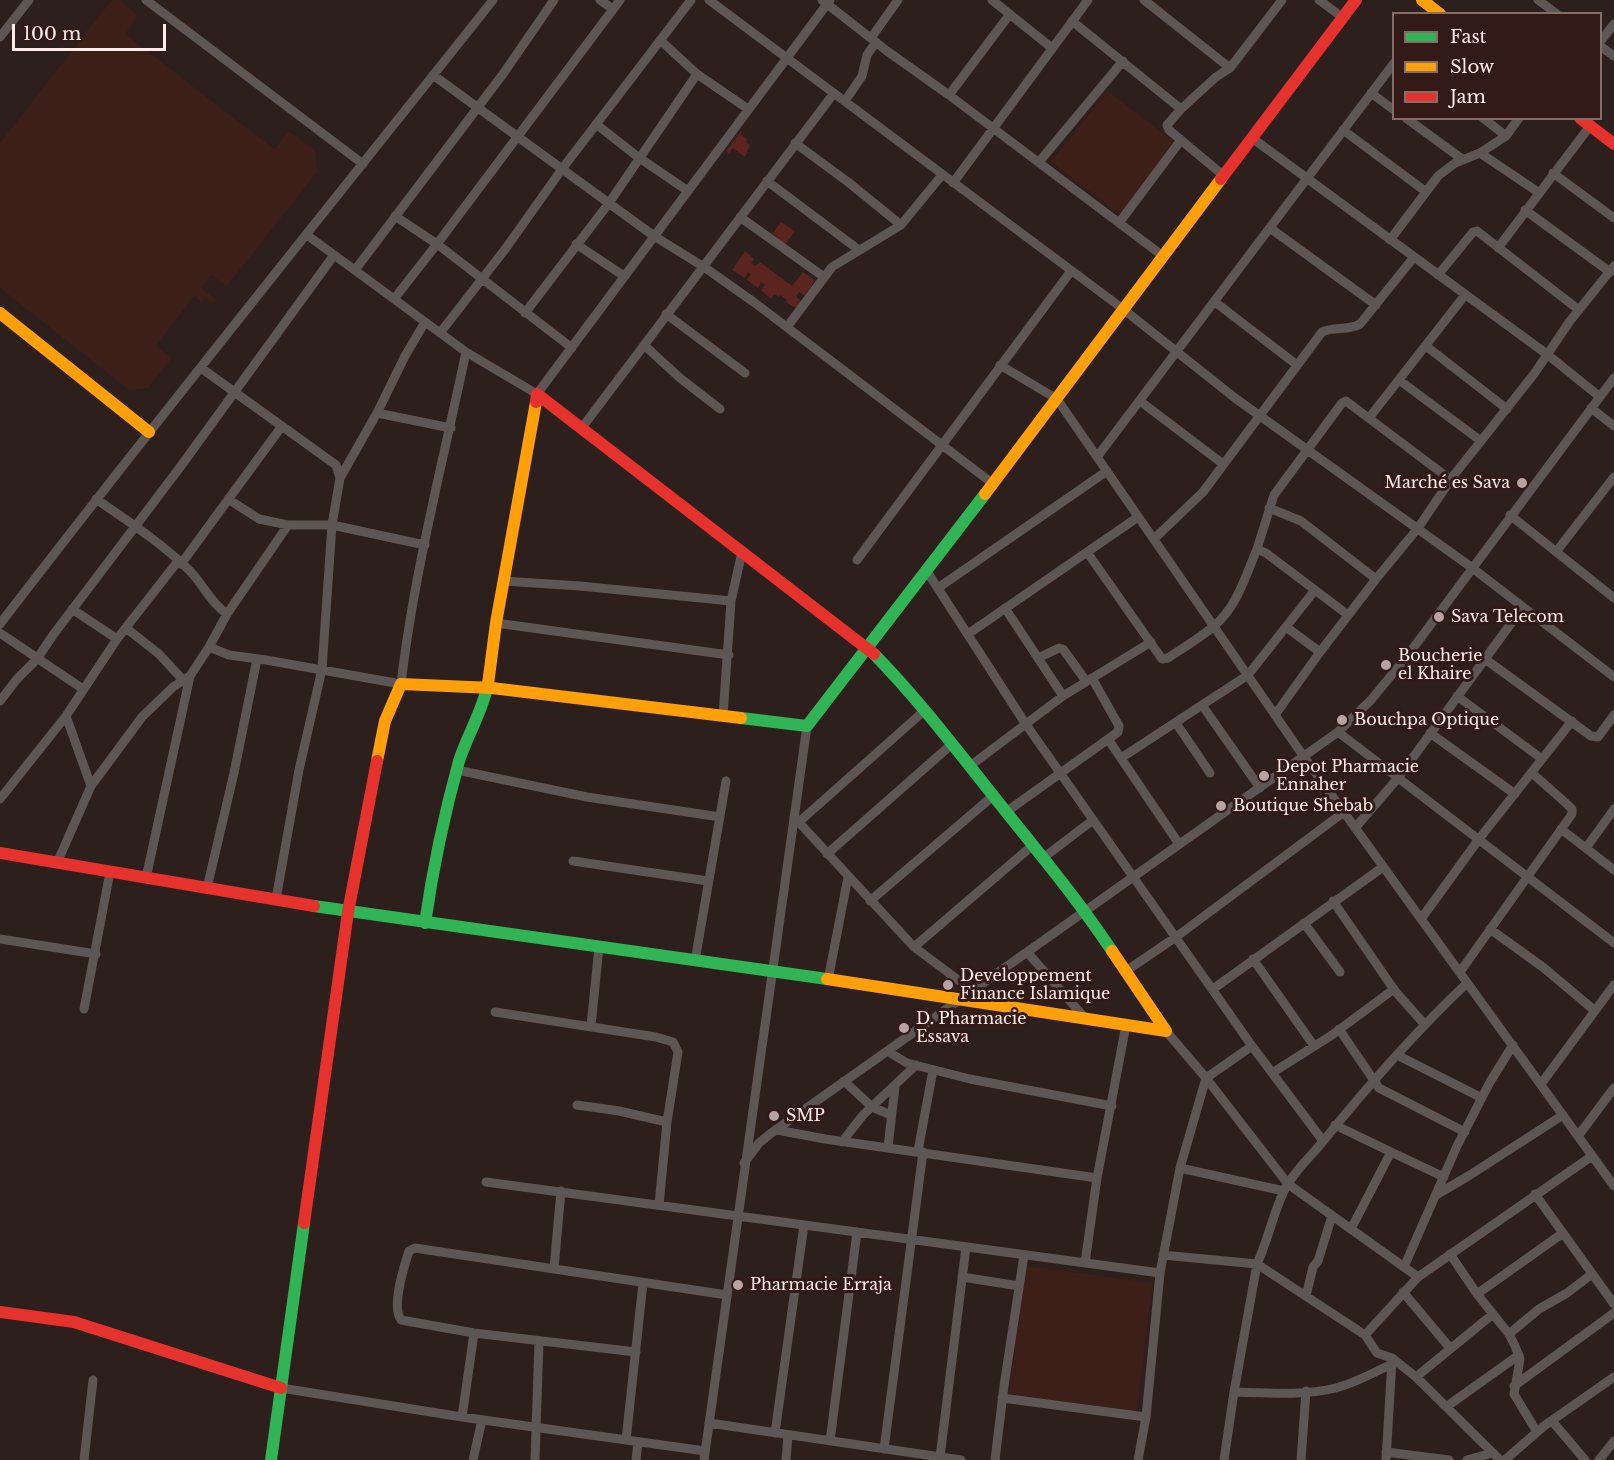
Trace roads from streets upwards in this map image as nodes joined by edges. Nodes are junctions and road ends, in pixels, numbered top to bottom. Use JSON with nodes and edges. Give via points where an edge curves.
{"nodes":[{"id":1,"x":29,"y":0,"type":"edge"},
{"id":2,"x":146,"y":0,"type":"edge"},
{"id":3,"x":493,"y":0,"type":"edge"},
{"id":4,"x":554,"y":0,"type":"edge"},
{"id":5,"x":600,"y":0,"type":"edge"},
{"id":6,"x":620,"y":0,"type":"edge"},
{"id":7,"x":691,"y":0,"type":"edge"},
{"id":8,"x":710,"y":0,"type":"edge"},
{"id":9,"x":898,"y":0,"type":"edge"},
{"id":10,"x":992,"y":0,"type":"edge"},
{"id":11,"x":1088,"y":0,"type":"edge"},
{"id":12,"x":1144,"y":0,"type":"edge"},
{"id":13,"x":1282,"y":0,"type":"edge"},
{"id":14,"x":1319,"y":0,"type":"edge"},
{"id":15,"x":1356,"y":0,"type":"edge"},
{"id":16,"x":1422,"y":0,"type":"edge"},
{"id":17,"x":1538,"y":0,"type":"edge"},
{"id":18,"x":827,"y":1,"type":"edge"},
{"id":19,"x":1155,"y":3,"type":"edge"},
{"id":20,"x":1553,"y":7,"type":"edge"},
{"id":21,"x":613,"y":9,"type":"junction"},
{"id":22,"x":1435,"y":12,"type":"edge"},
{"id":23,"x":1010,"y":14,"type":"junction"},
{"id":24,"x":1342,"y":17,"type":"junction"},
{"id":25,"x":1072,"y":21,"type":"junction"},
{"id":26,"x":1614,"y":24,"type":"edge"},
{"id":27,"x":0,"y":37,"type":"edge"},
{"id":28,"x":660,"y":40,"type":"junction"},
{"id":29,"x":873,"y":40,"type":"junction"},
{"id":30,"x":1602,"y":41,"type":"edge"},
{"id":31,"x":1602,"y":46,"type":"edge"},
{"id":32,"x":1052,"y":48,"type":"junction"},
{"id":33,"x":1614,"y":56,"type":"edge"},
{"id":34,"x":787,"y":58,"type":"junction"},
{"id":35,"x":1123,"y":61,"type":"junction"},
{"id":36,"x":1392,"y":66,"type":"edge"},
{"id":37,"x":1230,"y":68,"type":"junction"},
{"id":38,"x":697,"y":74,"type":"junction"},
{"id":39,"x":433,"y":75,"type":"junction"},
{"id":40,"x":834,"y":93,"type":"junction"},
{"id":41,"x":1371,"y":93,"type":"junction"},
{"id":42,"x":949,"y":95,"type":"junction"},
{"id":43,"x":845,"y":101,"type":"junction"},
{"id":44,"x":477,"y":107,"type":"junction"},
{"id":45,"x":748,"y":109,"type":"junction"},
{"id":46,"x":1180,"y":109,"type":"junction"},
{"id":47,"x":1392,"y":109,"type":"edge"},
{"id":48,"x":1409,"y":120,"type":"edge"},
{"id":49,"x":1486,"y":120,"type":"edge"},
{"id":50,"x":1518,"y":120,"type":"edge"},
{"id":51,"x":1585,"y":122,"type":"edge"},
{"id":52,"x":596,"y":124,"type":"junction"},
{"id":53,"x":993,"y":128,"type":"junction"},
{"id":54,"x":1343,"y":130,"type":"junction"},
{"id":55,"x":1506,"y":136,"type":"junction"},
{"id":56,"x":518,"y":137,"type":"junction"},
{"id":57,"x":1252,"y":138,"type":"junction"},
{"id":58,"x":1181,"y":140,"type":"junction"},
{"id":59,"x":795,"y":142,"type":"junction"},
{"id":60,"x":1614,"y":144,"type":"edge"},
{"id":61,"x":1480,"y":153,"type":"junction"},
{"id":62,"x":639,"y":157,"type":"junction"},
{"id":63,"x":1462,"y":159,"type":"junction"},
{"id":64,"x":1039,"y":162,"type":"junction"},
{"id":65,"x":363,"y":164,"type":"junction"},
{"id":66,"x":562,"y":169,"type":"junction"},
{"id":67,"x":1553,"y":173,"type":"junction"},
{"id":68,"x":942,"y":175,"type":"junction"},
{"id":69,"x":1224,"y":176,"type":"junction"},
{"id":70,"x":1306,"y":178,"type":"junction"},
{"id":71,"x":767,"y":181,"type":"junction"},
{"id":72,"x":953,"y":183,"type":"junction"},
{"id":73,"x":688,"y":191,"type":"junction"},
{"id":74,"x":1425,"y":191,"type":"junction"},
{"id":75,"x":1538,"y":192,"type":"junction"},
{"id":76,"x":609,"y":203,"type":"junction"},
{"id":77,"x":1525,"y":210,"type":"junction"},
{"id":78,"x":395,"y":216,"type":"junction"},
{"id":79,"x":740,"y":217,"type":"junction"},
{"id":80,"x":1614,"y":218,"type":"edge"},
{"id":81,"x":1119,"y":223,"type":"junction"},
{"id":82,"x":900,"y":225,"type":"junction"},
{"id":83,"x":1270,"y":228,"type":"junction"},
{"id":84,"x":307,"y":235,"type":"junction"},
{"id":85,"x":654,"y":236,"type":"junction"},
{"id":86,"x":1390,"y":240,"type":"junction"},
{"id":87,"x":437,"y":244,"type":"junction"},
{"id":88,"x":576,"y":244,"type":"junction"},
{"id":89,"x":1498,"y":248,"type":"junction"},
{"id":90,"x":859,"y":250,"type":"junction"},
{"id":91,"x":334,"y":255,"type":"junction"},
{"id":92,"x":1163,"y":256,"type":"junction"},
{"id":93,"x":1414,"y":257,"type":"junction"},
{"id":94,"x":704,"y":267,"type":"junction"},
{"id":95,"x":1612,"y":269,"type":"edge"},
{"id":96,"x":355,"y":270,"type":"junction"},
{"id":97,"x":1071,"y":271,"type":"junction"},
{"id":98,"x":1438,"y":275,"type":"junction"},
{"id":99,"x":624,"y":276,"type":"junction"},
{"id":100,"x":824,"y":278,"type":"junction"},
{"id":101,"x":481,"y":280,"type":"junction"},
{"id":102,"x":1465,"y":295,"type":"junction"},
{"id":103,"x":394,"y":299,"type":"junction"},
{"id":104,"x":1215,"y":302,"type":"junction"},
{"id":105,"x":1376,"y":305,"type":"junction"},
{"id":106,"x":1123,"y":309,"type":"junction"},
{"id":107,"x":1580,"y":310,"type":"junction"},
{"id":108,"x":0,"y":313,"type":"edge"},
{"id":109,"x":525,"y":313,"type":"junction"},
{"id":110,"x":666,"y":314,"type":"junction"},
{"id":111,"x":425,"y":322,"type":"junction"},
{"id":112,"x":787,"y":327,"type":"junction"},
{"id":113,"x":440,"y":333,"type":"junction"},
{"id":114,"x":644,"y":345,"type":"junction"},
{"id":115,"x":1426,"y":346,"type":"junction"},
{"id":116,"x":572,"y":348,"type":"junction"},
{"id":117,"x":466,"y":352,"type":"junction"},
{"id":118,"x":1177,"y":352,"type":"junction"},
{"id":119,"x":1548,"y":355,"type":"junction"},
{"id":120,"x":1000,"y":365,"type":"junction"},
{"id":121,"x":1297,"y":365,"type":"junction"},
{"id":122,"x":201,"y":368,"type":"junction"},
{"id":123,"x":746,"y":373,"type":"dead end"},
{"id":124,"x":1614,"y":378,"type":"edge"},
{"id":125,"x":1399,"y":380,"type":"junction"},
{"id":126,"x":235,"y":392,"type":"junction"},
{"id":127,"x":537,"y":394,"type":"junction"},
{"id":128,"x":1600,"y":397,"type":"junction"},
{"id":129,"x":1057,"y":399,"type":"junction"},
{"id":130,"x":1140,"y":401,"type":"junction"},
{"id":131,"x":1591,"y":408,"type":"junction"},
{"id":132,"x":720,"y":409,"type":"dead end"},
{"id":133,"x":1507,"y":409,"type":"junction"},
{"id":134,"x":377,"y":413,"type":"junction"},
{"id":135,"x":1260,"y":416,"type":"junction"},
{"id":136,"x":1370,"y":418,"type":"junction"},
{"id":137,"x":282,"y":426,"type":"junction"},
{"id":138,"x":1614,"y":426,"type":"edge"},
{"id":139,"x":451,"y":428,"type":"junction"},
{"id":140,"x":581,"y":429,"type":"junction"},
{"id":141,"x":149,"y":432,"type":"junction"},
{"id":142,"x":1481,"y":441,"type":"junction"},
{"id":143,"x":942,"y":446,"type":"junction"},
{"id":144,"x":1307,"y":449,"type":"junction"},
{"id":145,"x":1097,"y":457,"type":"junction"},
{"id":146,"x":1223,"y":464,"type":"junction"},
{"id":147,"x":1107,"y":471,"type":"junction"},
{"id":148,"x":1614,"y":477,"type":"edge"},
{"id":149,"x":340,"y":478,"type":"junction"},
{"id":150,"x":1450,"y":480,"type":"junction"},
{"id":151,"x":992,"y":483,"type":"junction"},
{"id":152,"x":96,"y":499,"type":"junction"},
{"id":153,"x":228,"y":500,"type":"junction"},
{"id":154,"x":1269,"y":508,"type":"junction"},
{"id":155,"x":1510,"y":515,"type":"junction"},
{"id":156,"x":1138,"y":517,"type":"junction"},
{"id":157,"x":288,"y":525,"type":"junction"},
{"id":158,"x":332,"y":525,"type":"junction"},
{"id":159,"x":135,"y":526,"type":"junction"},
{"id":160,"x":1418,"y":528,"type":"junction"},
{"id":161,"x":1154,"y":539,"type":"junction"},
{"id":162,"x":425,"y":546,"type":"junction"},
{"id":163,"x":1257,"y":549,"type":"junction"},
{"id":164,"x":742,"y":552,"type":"junction"},
{"id":165,"x":1087,"y":552,"type":"junction"},
{"id":166,"x":1556,"y":552,"type":"junction"},
{"id":167,"x":856,"y":560,"type":"dead end"},
{"id":168,"x":179,"y":562,"type":"junction"},
{"id":169,"x":1472,"y":567,"type":"junction"},
{"id":170,"x":926,"y":570,"type":"junction"},
{"id":171,"x":1376,"y":579,"type":"junction"},
{"id":172,"x":503,"y":581,"type":"junction"},
{"id":173,"x":938,"y":588,"type":"junction"},
{"id":174,"x":1315,"y":590,"type":"junction"},
{"id":175,"x":1614,"y":598,"type":"edge"},
{"id":176,"x":731,"y":601,"type":"junction"},
{"id":177,"x":1523,"y":607,"type":"junction"},
{"id":178,"x":1005,"y":608,"type":"junction"},
{"id":179,"x":72,"y":609,"type":"junction"},
{"id":180,"x":227,"y":614,"type":"junction"},
{"id":181,"x":1348,"y":615,"type":"junction"},
{"id":182,"x":496,"y":623,"type":"junction"},
{"id":183,"x":0,"y":624,"type":"edge"},
{"id":184,"x":1214,"y":626,"type":"junction"},
{"id":185,"x":1286,"y":627,"type":"junction"},
{"id":186,"x":126,"y":628,"type":"junction"},
{"id":187,"x":0,"y":633,"type":"edge"},
{"id":188,"x":968,"y":634,"type":"junction"},
{"id":189,"x":117,"y":639,"type":"junction"},
{"id":190,"x":1151,"y":642,"type":"junction"},
{"id":191,"x":209,"y":647,"type":"junction"},
{"id":192,"x":868,"y":647,"type":"junction"},
{"id":193,"x":1320,"y":652,"type":"junction"},
{"id":194,"x":729,"y":655,"type":"junction"},
{"id":195,"x":37,"y":658,"type":"junction"},
{"id":196,"x":1038,"y":658,"type":"junction"},
{"id":197,"x":257,"y":659,"type":"junction"},
{"id":198,"x":1485,"y":659,"type":"junction"},
{"id":199,"x":322,"y":669,"type":"junction"},
{"id":200,"x":1248,"y":675,"type":"junction"},
{"id":201,"x":1614,"y":677,"type":"edge"},
{"id":202,"x":187,"y":678,"type":"junction"},
{"id":203,"x":1089,"y":680,"type":"junction"},
{"id":204,"x":401,"y":684,"type":"junction"},
{"id":205,"x":487,"y":688,"type":"junction"},
{"id":206,"x":82,"y":689,"type":"junction"},
{"id":207,"x":1063,"y":696,"type":"junction"},
{"id":208,"x":1457,"y":696,"type":"junction"},
{"id":209,"x":0,"y":701,"type":"edge"},
{"id":210,"x":1202,"y":705,"type":"junction"},
{"id":211,"x":924,"y":711,"type":"junction"},
{"id":212,"x":1275,"y":715,"type":"junction"},
{"id":213,"x":1614,"y":715,"type":"edge"},
{"id":214,"x":66,"y":716,"type":"junction"},
{"id":215,"x":723,"y":716,"type":"junction"},
{"id":216,"x":1572,"y":721,"type":"junction"},
{"id":217,"x":1025,"y":723,"type":"junction"},
{"id":218,"x":1176,"y":723,"type":"junction"},
{"id":219,"x":807,"y":726,"type":"junction"},
{"id":220,"x":1338,"y":732,"type":"junction"},
{"id":221,"x":1430,"y":733,"type":"junction"},
{"id":222,"x":1108,"y":739,"type":"junction"},
{"id":223,"x":952,"y":744,"type":"junction"},
{"id":224,"x":1304,"y":757,"type":"junction"},
{"id":225,"x":1121,"y":758,"type":"junction"},
{"id":226,"x":1542,"y":759,"type":"junction"},
{"id":227,"x":970,"y":766,"type":"junction"},
{"id":228,"x":457,"y":770,"type":"junction"},
{"id":229,"x":1060,"y":772,"type":"junction"},
{"id":230,"x":1210,"y":773,"type":"dead end"},
{"id":231,"x":1532,"y":773,"type":"junction"},
{"id":232,"x":1398,"y":778,"type":"junction"},
{"id":233,"x":726,"y":781,"type":"dead end"},
{"id":234,"x":91,"y":786,"type":"junction"},
{"id":235,"x":1260,"y":788,"type":"junction"},
{"id":236,"x":1515,"y":794,"type":"junction"},
{"id":237,"x":993,"y":796,"type":"junction"},
{"id":238,"x":0,"y":799,"type":"edge"},
{"id":239,"x":1006,"y":812,"type":"junction"},
{"id":240,"x":1344,"y":812,"type":"junction"},
{"id":241,"x":1613,"y":812,"type":"edge"},
{"id":242,"x":720,"y":817,"type":"junction"},
{"id":243,"x":797,"y":819,"type":"junction"},
{"id":244,"x":1093,"y":820,"type":"junction"},
{"id":245,"x":1355,"y":828,"type":"junction"},
{"id":246,"x":1561,"y":829,"type":"junction"},
{"id":247,"x":1479,"y":839,"type":"junction"},
{"id":248,"x":1179,"y":844,"type":"junction"},
{"id":249,"x":1033,"y":845,"type":"junction"},
{"id":250,"x":1586,"y":848,"type":"junction"},
{"id":251,"x":0,"y":853,"type":"edge"},
{"id":252,"x":827,"y":854,"type":"junction"},
{"id":253,"x":1043,"y":858,"type":"junction"},
{"id":254,"x":573,"y":861,"type":"dead end"},
{"id":255,"x":57,"y":863,"type":"junction"},
{"id":256,"x":1383,"y":867,"type":"junction"},
{"id":257,"x":1614,"y":870,"type":"edge"},
{"id":258,"x":110,"y":872,"type":"junction"},
{"id":259,"x":1526,"y":876,"type":"junction"},
{"id":260,"x":848,"y":877,"type":"junction"},
{"id":261,"x":1132,"y":877,"type":"junction"},
{"id":262,"x":146,"y":878,"type":"junction"},
{"id":263,"x":708,"y":881,"type":"junction"},
{"id":264,"x":207,"y":888,"type":"junction"},
{"id":265,"x":276,"y":899,"type":"junction"},
{"id":266,"x":870,"y":901,"type":"junction"},
{"id":267,"x":1333,"y":901,"type":"junction"},
{"id":268,"x":1085,"y":910,"type":"junction"},
{"id":269,"x":348,"y":912,"type":"junction"},
{"id":270,"x":1421,"y":919,"type":"junction"},
{"id":271,"x":425,"y":923,"type":"junction"},
{"id":272,"x":1304,"y":923,"type":"junction"},
{"id":273,"x":1490,"y":929,"type":"junction"},
{"id":274,"x":1176,"y":937,"type":"junction"},
{"id":275,"x":0,"y":939,"type":"edge"},
{"id":276,"x":1614,"y":943,"type":"edge"},
{"id":277,"x":599,"y":947,"type":"junction"},
{"id":278,"x":914,"y":947,"type":"junction"},
{"id":279,"x":1027,"y":952,"type":"junction"},
{"id":280,"x":96,"y":954,"type":"junction"},
{"id":281,"x":1253,"y":959,"type":"junction"},
{"id":282,"x":695,"y":961,"type":"junction"},
{"id":283,"x":772,"y":971,"type":"junction"},
{"id":284,"x":1126,"y":971,"type":"junction"},
{"id":285,"x":1340,"y":972,"type":"dead end"},
{"id":286,"x":1460,"y":972,"type":"junction"},
{"id":287,"x":828,"y":980,"type":"junction"},
{"id":288,"x":1467,"y":983,"type":"junction"},
{"id":289,"x":1614,"y":985,"type":"edge"},
{"id":290,"x":1213,"y":989,"type":"junction"},
{"id":291,"x":1394,"y":989,"type":"junction"},
{"id":292,"x":973,"y":991,"type":"junction"},
{"id":293,"x":960,"y":1000,"type":"junction"},
{"id":294,"x":84,"y":1009,"type":"dead end"},
{"id":295,"x":1594,"y":1010,"type":"junction"},
{"id":296,"x":495,"y":1012,"type":"dead end"},
{"id":297,"x":1084,"y":1018,"type":"junction"},
{"id":298,"x":1126,"y":1025,"type":"junction"},
{"id":299,"x":1425,"y":1025,"type":"junction"},
{"id":300,"x":591,"y":1026,"type":"junction"},
{"id":301,"x":1339,"y":1029,"type":"junction"},
{"id":302,"x":1166,"y":1030,"type":"junction"},
{"id":303,"x":1513,"y":1045,"type":"junction"},
{"id":304,"x":1252,"y":1046,"type":"junction"},
{"id":305,"x":1314,"y":1046,"type":"junction"},
{"id":306,"x":887,"y":1051,"type":"junction"},
{"id":307,"x":1397,"y":1055,"type":"junction"},
{"id":308,"x":916,"y":1065,"type":"junction"},
{"id":309,"x":933,"y":1070,"type":"junction"},
{"id":310,"x":1272,"y":1073,"type":"junction"},
{"id":311,"x":1206,"y":1078,"type":"junction"},
{"id":312,"x":844,"y":1081,"type":"junction"},
{"id":313,"x":1374,"y":1081,"type":"junction"},
{"id":314,"x":1540,"y":1084,"type":"junction"},
{"id":315,"x":895,"y":1087,"type":"junction"},
{"id":316,"x":1614,"y":1088,"type":"edge"},
{"id":317,"x":1482,"y":1098,"type":"junction"},
{"id":318,"x":578,"y":1105,"type":"dead end"},
{"id":319,"x":1112,"y":1106,"type":"junction"},
{"id":320,"x":872,"y":1107,"type":"junction"},
{"id":321,"x":891,"y":1115,"type":"junction"},
{"id":322,"x":1563,"y":1115,"type":"junction"},
{"id":323,"x":667,"y":1122,"type":"junction"},
{"id":324,"x":1335,"y":1125,"type":"junction"},
{"id":325,"x":777,"y":1130,"type":"junction"},
{"id":326,"x":1465,"y":1132,"type":"junction"},
{"id":327,"x":1578,"y":1136,"type":"junction"},
{"id":328,"x":1323,"y":1141,"type":"junction"},
{"id":329,"x":842,"y":1142,"type":"junction"},
{"id":330,"x":888,"y":1147,"type":"junction"},
{"id":331,"x":920,"y":1152,"type":"junction"},
{"id":332,"x":1391,"y":1152,"type":"junction"},
{"id":333,"x":1592,"y":1156,"type":"junction"},
{"id":334,"x":744,"y":1163,"type":"junction"},
{"id":335,"x":1180,"y":1168,"type":"junction"},
{"id":336,"x":1444,"y":1177,"type":"junction"},
{"id":337,"x":1097,"y":1178,"type":"junction"},
{"id":338,"x":486,"y":1182,"type":"dead end"},
{"id":339,"x":1614,"y":1186,"type":"edge"},
{"id":340,"x":1286,"y":1187,"type":"junction"},
{"id":341,"x":561,"y":1191,"type":"junction"},
{"id":342,"x":1535,"y":1194,"type":"junction"},
{"id":343,"x":1436,"y":1195,"type":"junction"},
{"id":344,"x":659,"y":1205,"type":"junction"},
{"id":345,"x":738,"y":1216,"type":"junction"},
{"id":346,"x":1332,"y":1216,"type":"junction"},
{"id":347,"x":804,"y":1225,"type":"junction"},
{"id":348,"x":1351,"y":1229,"type":"junction"},
{"id":349,"x":857,"y":1232,"type":"junction"},
{"id":350,"x":1563,"y":1233,"type":"junction"},
{"id":351,"x":911,"y":1239,"type":"junction"},
{"id":352,"x":966,"y":1247,"type":"junction"},
{"id":353,"x":1450,"y":1254,"type":"junction"},
{"id":354,"x":1024,"y":1255,"type":"junction"},
{"id":355,"x":1163,"y":1255,"type":"junction"},
{"id":356,"x":1085,"y":1263,"type":"junction"},
{"id":357,"x":1257,"y":1264,"type":"junction"},
{"id":358,"x":1404,"y":1267,"type":"junction"},
{"id":359,"x":554,"y":1268,"type":"junction"},
{"id":360,"x":1160,"y":1273,"type":"junction"},
{"id":361,"x":1592,"y":1274,"type":"junction"},
{"id":362,"x":963,"y":1277,"type":"junction"},
{"id":363,"x":1418,"y":1277,"type":"junction"},
{"id":364,"x":643,"y":1283,"type":"junction"},
{"id":365,"x":1019,"y":1286,"type":"junction"},
{"id":366,"x":1403,"y":1292,"type":"junction"},
{"id":367,"x":1477,"y":1294,"type":"junction"},
{"id":368,"x":727,"y":1295,"type":"junction"},
{"id":369,"x":1306,"y":1296,"type":"junction"},
{"id":370,"x":1614,"y":1304,"type":"edge"},
{"id":371,"x":0,"y":1312,"type":"edge"},
{"id":372,"x":1614,"y":1313,"type":"edge"},
{"id":373,"x":1493,"y":1314,"type":"junction"},
{"id":374,"x":474,"y":1333,"type":"junction"},
{"id":375,"x":1509,"y":1334,"type":"junction"},
{"id":376,"x":1365,"y":1335,"type":"junction"},
{"id":377,"x":538,"y":1341,"type":"junction"},
{"id":378,"x":1450,"y":1348,"type":"junction"},
{"id":379,"x":636,"y":1352,"type":"junction"},
{"id":380,"x":1519,"y":1355,"type":"junction"},
{"id":381,"x":1392,"y":1361,"type":"junction"},
{"id":382,"x":1416,"y":1377,"type":"junction"},
{"id":383,"x":1614,"y":1377,"type":"edge"},
{"id":384,"x":93,"y":1380,"type":"dead end"},
{"id":385,"x":1514,"y":1386,"type":"junction"},
{"id":386,"x":281,"y":1388,"type":"junction"},
{"id":387,"x":1306,"y":1391,"type":"junction"},
{"id":388,"x":1234,"y":1392,"type":"junction"},
{"id":389,"x":1002,"y":1398,"type":"junction"},
{"id":390,"x":1446,"y":1407,"type":"junction"},
{"id":391,"x":462,"y":1417,"type":"junction"},
{"id":392,"x":1146,"y":1417,"type":"junction"},
{"id":393,"x":482,"y":1420,"type":"junction"},
{"id":394,"x":1552,"y":1421,"type":"junction"},
{"id":395,"x":709,"y":1422,"type":"junction"},
{"id":396,"x":537,"y":1428,"type":"junction"},
{"id":397,"x":1537,"y":1432,"type":"junction"},
{"id":398,"x":775,"y":1433,"type":"junction"},
{"id":399,"x":788,"y":1435,"type":"junction"},
{"id":400,"x":626,"y":1440,"type":"junction"},
{"id":401,"x":830,"y":1441,"type":"junction"},
{"id":402,"x":1614,"y":1441,"type":"edge"},
{"id":403,"x":638,"y":1442,"type":"junction"},
{"id":404,"x":884,"y":1449,"type":"junction"},
{"id":405,"x":1492,"y":1453,"type":"junction"},
{"id":406,"x":705,"y":1455,"type":"edge"},
{"id":407,"x":1386,"y":1456,"type":"edge"},
{"id":408,"x":940,"y":1457,"type":"junction"},
{"id":409,"x":84,"y":1460,"type":"edge"},
{"id":410,"x":271,"y":1460,"type":"edge"},
{"id":411,"x":473,"y":1460,"type":"edge"},
{"id":412,"x":535,"y":1460,"type":"edge"},
{"id":413,"x":636,"y":1460,"type":"edge"},
{"id":414,"x":786,"y":1460,"type":"edge"},
{"id":415,"x":961,"y":1460,"type":"edge"},
{"id":416,"x":995,"y":1460,"type":"edge"},
{"id":417,"x":1138,"y":1460,"type":"edge"},
{"id":418,"x":1224,"y":1460,"type":"edge"},
{"id":419,"x":1301,"y":1460,"type":"edge"},
{"id":420,"x":1449,"y":1460,"type":"edge"},
{"id":421,"x":1467,"y":1460,"type":"edge"},
{"id":422,"x":1500,"y":1460,"type":"edge"},
{"id":423,"x":1505,"y":1460,"type":"edge"},
{"id":424,"x":1585,"y":1460,"type":"edge"},
{"id":425,"x":1599,"y":1460,"type":"edge"}],
"edges":[{"from":1,"to":27,"type":"street"},
{"from":2,"to":65,"type":"street"},
{"from":3,"to":39,"type":"street"},
{"from":4,"to":44,"type":"street"},
{"from":5,"to":21,"type":"street"},
{"from":6,"to":21,"type":"street"},
{"from":7,"to":28,"type":"street"},
{"from":8,"to":34,"type":"street"},
{"from":9,"to":29,"type":"street"},
{"from":10,"to":23,"type":"street"},
{"from":11,"to":25,"type":"street"},
{"from":12,"to":19,"type":"street"},
{"from":13,"to":37,"type":"street"},
{"from":14,"to":24,"type":"street"},
{"from":15,"to":24,"type":"street"},
{"from":16,"to":22,"type":"street"},
{"from":17,"to":20,"type":"street"},
{"from":18,"to":29,"type":"street"},
{"from":18,"to":34,"type":"street"},
{"from":19,"to":37,"type":"street"},
{"from":21,"to":56,"type":"street"},
{"from":23,"to":32,"type":"street"},
{"from":23,"to":42,"type":"street"},
{"from":24,"to":57,"type":"street"},
{"from":25,"to":32,"type":"street"},
{"from":25,"to":35,"type":"street"},
{"from":26,"to":30,"type":"street"},
{"from":28,"to":38,"type":"street"},
{"from":28,"to":52,"type":"street"},
{"from":29,"to":42,"type":"street"},
{"from":29,"to":43,"type":"street","via":[[862,76]]},
{"from":31,"to":33,"type":"street"},
{"from":32,"to":53,"type":"street"},
{"from":34,"to":40,"type":"street"},
{"from":34,"to":45,"type":"street"},
{"from":35,"to":46,"type":"street"},
{"from":35,"to":64,"type":"street"},
{"from":36,"to":41,"type":"street"},
{"from":37,"to":46,"type":"street"},
{"from":38,"to":45,"type":"street"},
{"from":38,"to":62,"type":"street"},
{"from":39,"to":44,"type":"street"},
{"from":39,"to":65,"type":"street"},
{"from":40,"to":43,"type":"street"},
{"from":40,"to":59,"type":"street"},
{"from":41,"to":47,"type":"street"},
{"from":41,"to":54,"type":"street"},
{"from":42,"to":53,"type":"street"},
{"from":43,"to":68,"type":"street"},
{"from":44,"to":56,"type":"street"},
{"from":44,"to":78,"type":"street"},
{"from":45,"to":73,"type":"street"},
{"from":46,"to":58,"type":"street","via":[[1167,125]]},
{"from":48,"to":63,"type":"street"},
{"from":49,"to":55,"type":"street"},
{"from":50,"to":55,"type":"street"},
{"from":51,"to":60,"type":"street"},
{"from":51,"to":67,"type":"street"},
{"from":52,"to":62,"type":"street"},
{"from":52,"to":66,"type":"street"},
{"from":53,"to":64,"type":"street"},
{"from":53,"to":72,"type":"street"},
{"from":54,"to":70,"type":"street"},
{"from":54,"to":74,"type":"street"},
{"from":55,"to":61,"type":"street"},
{"from":56,"to":66,"type":"street"},
{"from":56,"to":87,"type":"street"},
{"from":57,"to":69,"type":"street"},
{"from":57,"to":70,"type":"street"},
{"from":58,"to":69,"type":"street"},
{"from":58,"to":81,"type":"street"},
{"from":59,"to":71,"type":"street"},
{"from":59,"to":82,"type":"street"},
{"from":61,"to":63,"type":"street"},
{"from":61,"to":75,"type":"street"},
{"from":62,"to":73,"type":"street"},
{"from":62,"to":76,"type":"street"},
{"from":63,"to":74,"type":"street"},
{"from":64,"to":81,"type":"street"},
{"from":65,"to":84,"type":"street"},
{"from":66,"to":76,"type":"street"},
{"from":66,"to":101,"type":"street"},
{"from":67,"to":75,"type":"street"},
{"from":67,"to":80,"type":"street"},
{"from":68,"to":72,"type":"street"},
{"from":68,"to":82,"type":"street"},
{"from":69,"to":92,"type":"street"},
{"from":70,"to":83,"type":"street"},
{"from":70,"to":86,"type":"street"},
{"from":71,"to":79,"type":"street"},
{"from":71,"to":90,"type":"street"},
{"from":72,"to":97,"type":"street"},
{"from":73,"to":85,"type":"street"},
{"from":74,"to":86,"type":"street"},
{"from":75,"to":77,"type":"street"},
{"from":76,"to":85,"type":"street"},
{"from":76,"to":88,"type":"street"},
{"from":77,"to":89,"type":"street"},
{"from":77,"to":95,"type":"street"},
{"from":78,"to":87,"type":"street"},
{"from":78,"to":96,"type":"street"},
{"from":79,"to":94,"type":"street"},
{"from":79,"to":100,"type":"street"},
{"from":81,"to":92,"type":"street"},
{"from":82,"to":90,"type":"street"},
{"from":83,"to":104,"type":"street"},
{"from":83,"to":105,"type":"street"},
{"from":84,"to":91,"type":"street"},
{"from":84,"to":122,"type":"street"},
{"from":85,"to":94,"type":"street"},
{"from":85,"to":99,"type":"street"},
{"from":86,"to":93,"type":"street"},
{"from":87,"to":101,"type":"street"},
{"from":87,"to":103,"type":"street"},
{"from":88,"to":99,"type":"street"},
{"from":88,"to":109,"type":"street"},
{"from":89,"to":98,"type":"street","via":[[1473,232]]},
{"from":89,"to":107,"type":"street"},
{"from":90,"to":100,"type":"street","via":[[839,261]]},
{"from":91,"to":96,"type":"street"},
{"from":91,"to":126,"type":"street"},
{"from":92,"to":106,"type":"street"},
{"from":93,"to":98,"type":"street"},
{"from":93,"to":105,"type":"street"},
{"from":94,"to":110,"type":"street"},
{"from":94,"to":112,"type":"street"},
{"from":95,"to":107,"type":"street"},
{"from":96,"to":103,"type":"street"},
{"from":97,"to":106,"type":"street"},
{"from":97,"to":120,"type":"street"},
{"from":98,"to":102,"type":"street"},
{"from":99,"to":116,"type":"street"},
{"from":100,"to":112,"type":"street"},
{"from":101,"to":109,"type":"street"},
{"from":101,"to":113,"type":"street"},
{"from":102,"to":115,"type":"street"},
{"from":102,"to":119,"type":"street"},
{"from":103,"to":111,"type":"street"},
{"from":104,"to":118,"type":"street"},
{"from":104,"to":121,"type":"street"},
{"from":105,"to":121,"type":"street","via":[[1355,327],[1322,332]]},
{"from":106,"to":118,"type":"street"},
{"from":106,"to":129,"type":"street"},
{"from":107,"to":119,"type":"street"},
{"from":108,"to":141,"type":"street"},
{"from":109,"to":116,"type":"street"},
{"from":110,"to":114,"type":"street"},
{"from":110,"to":123,"type":"street"},
{"from":111,"to":113,"type":"street"},
{"from":111,"to":134,"type":"street"},
{"from":112,"to":143,"type":"street"},
{"from":113,"to":117,"type":"street"},
{"from":114,"to":132,"type":"street"},
{"from":114,"to":140,"type":"street"},
{"from":115,"to":125,"type":"street"},
{"from":115,"to":133,"type":"street"},
{"from":116,"to":127,"type":"street"},
{"from":117,"to":127,"type":"street"},
{"from":117,"to":139,"type":"street"},
{"from":118,"to":130,"type":"street"},
{"from":118,"to":135,"type":"street"},
{"from":119,"to":128,"type":"street"},
{"from":119,"to":133,"type":"street"},
{"from":120,"to":129,"type":"street"},
{"from":120,"to":143,"type":"street"},
{"from":121,"to":135,"type":"street"},
{"from":122,"to":126,"type":"street"},
{"from":122,"to":141,"type":"street"},
{"from":124,"to":128,"type":"street"},
{"from":125,"to":136,"type":"street"},
{"from":125,"to":142,"type":"street"},
{"from":126,"to":137,"type":"street"},
{"from":126,"to":159,"type":"street"},
{"from":127,"to":140,"type":"street"},
{"from":127,"to":172,"type":"street"},
{"from":128,"to":131,"type":"street"},
{"from":129,"to":145,"type":"street"},
{"from":129,"to":151,"type":"street"},
{"from":130,"to":145,"type":"street"},
{"from":130,"to":146,"type":"street"},
{"from":131,"to":138,"type":"street"},
{"from":131,"to":155,"type":"street"},
{"from":133,"to":142,"type":"street"},
{"from":134,"to":139,"type":"street"},
{"from":134,"to":149,"type":"street"},
{"from":135,"to":144,"type":"street"},
{"from":135,"to":146,"type":"street"},
{"from":136,"to":144,"type":"street","via":[[1344,402]]},
{"from":136,"to":150,"type":"street"},
{"from":137,"to":149,"type":"street","via":[[336,465]]},
{"from":137,"to":153,"type":"street"},
{"from":139,"to":162,"type":"street"},
{"from":140,"to":164,"type":"street"},
{"from":141,"to":152,"type":"street"},
{"from":142,"to":150,"type":"street"},
{"from":143,"to":151,"type":"street"},
{"from":143,"to":167,"type":"street"},
{"from":144,"to":154,"type":"street","via":[[1278,486]]},
{"from":144,"to":160,"type":"street"},
{"from":145,"to":147,"type":"street"},
{"from":146,"to":161,"type":"street","via":[[1192,503]]},
{"from":147,"to":156,"type":"street"},
{"from":147,"to":173,"type":"street"},
{"from":148,"to":166,"type":"street"},
{"from":149,"to":158,"type":"street"},
{"from":150,"to":160,"type":"street"},
{"from":151,"to":170,"type":"street"},
{"from":152,"to":159,"type":"street"},
{"from":152,"to":183,"type":"street"},
{"from":153,"to":157,"type":"street","via":[[259,519]]},
{"from":153,"to":168,"type":"street"},
{"from":154,"to":163,"type":"street"},
{"from":154,"to":171,"type":"street","via":[[1301,521]]},
{"from":155,"to":166,"type":"street"},
{"from":155,"to":169,"type":"street"},
{"from":156,"to":161,"type":"street"},
{"from":156,"to":165,"type":"street"},
{"from":157,"to":158,"type":"street"},
{"from":157,"to":180,"type":"street"},
{"from":158,"to":162,"type":"street"},
{"from":158,"to":199,"type":"street"},
{"from":159,"to":168,"type":"street"},
{"from":159,"to":179,"type":"street"},
{"from":160,"to":169,"type":"street"},
{"from":160,"to":171,"type":"street"},
{"from":161,"to":184,"type":"street"},
{"from":162,"to":204,"type":"street"},
{"from":163,"to":174,"type":"street"},
{"from":163,"to":184,"type":"street","via":[[1239,594]]},
{"from":164,"to":176,"type":"street"},
{"from":164,"to":192,"type":"street"},
{"from":165,"to":178,"type":"street"},
{"from":165,"to":190,"type":"street"},
{"from":166,"to":175,"type":"street"},
{"from":168,"to":180,"type":"street"},
{"from":168,"to":186,"type":"street"},
{"from":169,"to":177,"type":"street"},
{"from":169,"to":220,"type":"street","via":[[1408,655]]},
{"from":170,"to":173,"type":"street"},
{"from":170,"to":192,"type":"street"},
{"from":171,"to":181,"type":"street"},
{"from":172,"to":176,"type":"street"},
{"from":172,"to":182,"type":"street"},
{"from":173,"to":188,"type":"street"},
{"from":174,"to":181,"type":"street"},
{"from":174,"to":185,"type":"street"},
{"from":176,"to":194,"type":"street"},
{"from":177,"to":198,"type":"street"},
{"from":177,"to":201,"type":"street"},
{"from":178,"to":188,"type":"street"},
{"from":178,"to":196,"type":"street"},
{"from":179,"to":189,"type":"street"},
{"from":179,"to":195,"type":"street"},
{"from":180,"to":191,"type":"street"},
{"from":181,"to":193,"type":"street"},
{"from":182,"to":194,"type":"street"},
{"from":182,"to":205,"type":"street"},
{"from":184,"to":190,"type":"street","via":[[1165,659],[1159,658]]},
{"from":184,"to":200,"type":"street"},
{"from":185,"to":193,"type":"street"},
{"from":185,"to":200,"type":"street"},
{"from":186,"to":189,"type":"street"},
{"from":186,"to":202,"type":"street"},
{"from":187,"to":195,"type":"street"},
{"from":188,"to":217,"type":"street"},
{"from":189,"to":206,"type":"street"},
{"from":190,"to":203,"type":"street"},
{"from":191,"to":197,"type":"street"},
{"from":191,"to":202,"type":"street"},
{"from":192,"to":211,"type":"street"},
{"from":192,"to":219,"type":"street"},
{"from":193,"to":212,"type":"street"},
{"from":194,"to":215,"type":"street"},
{"from":195,"to":206,"type":"street"},
{"from":195,"to":209,"type":"street"},
{"from":196,"to":203,"type":"street","via":[[1059,648]]},
{"from":196,"to":207,"type":"street"},
{"from":197,"to":199,"type":"street"},
{"from":197,"to":264,"type":"street"},
{"from":198,"to":208,"type":"street"},
{"from":198,"to":216,"type":"street"},
{"from":199,"to":204,"type":"street"},
{"from":199,"to":265,"type":"street"},
{"from":200,"to":210,"type":"street"},
{"from":200,"to":212,"type":"street"},
{"from":202,"to":234,"type":"street","via":[[142,717]]},
{"from":202,"to":262,"type":"street"},
{"from":203,"to":207,"type":"street"},
{"from":203,"to":222,"type":"street","via":[[1119,726],[1118,732]]},
{"from":204,"to":205,"type":"street"},
{"from":204,"to":269,"type":"street","via":[[385,721]]},
{"from":205,"to":215,"type":"street"},
{"from":205,"to":228,"type":"street"},
{"from":206,"to":214,"type":"street"},
{"from":207,"to":217,"type":"street"},
{"from":208,"to":221,"type":"street"},
{"from":208,"to":226,"type":"street"},
{"from":210,"to":218,"type":"street"},
{"from":210,"to":235,"type":"street"},
{"from":211,"to":223,"type":"street"},
{"from":211,"to":243,"type":"street"},
{"from":212,"to":224,"type":"street"},
{"from":213,"to":216,"type":"street","via":[[1598,737]]},
{"from":214,"to":234,"type":"street"},
{"from":214,"to":238,"type":"street"},
{"from":215,"to":219,"type":"street"},
{"from":216,"to":226,"type":"street"},
{"from":217,"to":227,"type":"street"},
{"from":217,"to":229,"type":"street"},
{"from":218,"to":225,"type":"street"},
{"from":218,"to":230,"type":"street"},
{"from":219,"to":243,"type":"street"},
{"from":220,"to":224,"type":"street"},
{"from":220,"to":232,"type":"street"},
{"from":221,"to":232,"type":"street"},
{"from":221,"to":236,"type":"street"},
{"from":222,"to":225,"type":"street"},
{"from":222,"to":229,"type":"street"},
{"from":223,"to":227,"type":"street"},
{"from":223,"to":252,"type":"street"},
{"from":224,"to":235,"type":"street"},
{"from":224,"to":240,"type":"street"},
{"from":225,"to":248,"type":"street"},
{"from":226,"to":231,"type":"street"},
{"from":227,"to":237,"type":"street"},
{"from":228,"to":242,"type":"street","via":[[587,797]]},
{"from":228,"to":271,"type":"street","via":[[433,869]]},
{"from":229,"to":239,"type":"street"},
{"from":229,"to":244,"type":"street"},
{"from":231,"to":236,"type":"street"},
{"from":231,"to":246,"type":"street","via":[[1572,809]]},
{"from":232,"to":245,"type":"street"},
{"from":232,"to":247,"type":"street"},
{"from":233,"to":242,"type":"street"},
{"from":234,"to":255,"type":"street"},
{"from":235,"to":248,"type":"street"},
{"from":236,"to":247,"type":"street"},
{"from":237,"to":239,"type":"street"},
{"from":237,"to":266,"type":"street"},
{"from":239,"to":249,"type":"street"},
{"from":240,"to":245,"type":"street"},
{"from":240,"to":274,"type":"street"},
{"from":241,"to":250,"type":"street"},
{"from":242,"to":263,"type":"street"},
{"from":243,"to":252,"type":"street"},
{"from":243,"to":283,"type":"street"},
{"from":244,"to":253,"type":"street"},
{"from":244,"to":261,"type":"street"},
{"from":245,"to":256,"type":"street"},
{"from":246,"to":250,"type":"street"},
{"from":246,"to":259,"type":"street"},
{"from":247,"to":259,"type":"street"},
{"from":247,"to":270,"type":"street"},
{"from":248,"to":261,"type":"street"},
{"from":249,"to":253,"type":"street"},
{"from":249,"to":278,"type":"street"},
{"from":250,"to":257,"type":"street"},
{"from":251,"to":255,"type":"street"},
{"from":252,"to":260,"type":"street"},
{"from":253,"to":268,"type":"street"},
{"from":254,"to":263,"type":"street"},
{"from":255,"to":258,"type":"street"},
{"from":256,"to":267,"type":"street"},
{"from":256,"to":270,"type":"street"},
{"from":258,"to":262,"type":"street"},
{"from":258,"to":280,"type":"street"},
{"from":259,"to":273,"type":"street"},
{"from":259,"to":276,"type":"street"},
{"from":260,"to":266,"type":"street"},
{"from":260,"to":287,"type":"street"},
{"from":261,"to":268,"type":"street"},
{"from":261,"to":274,"type":"street"},
{"from":262,"to":264,"type":"street"},
{"from":263,"to":282,"type":"street"},
{"from":264,"to":265,"type":"street"},
{"from":265,"to":269,"type":"street"},
{"from":266,"to":278,"type":"street"},
{"from":267,"to":272,"type":"street"},
{"from":267,"to":291,"type":"street"},
{"from":268,"to":279,"type":"street"},
{"from":268,"to":284,"type":"street"},
{"from":269,"to":271,"type":"street"},
{"from":269,"to":386,"type":"street"},
{"from":270,"to":286,"type":"street"},
{"from":271,"to":277,"type":"street"},
{"from":272,"to":281,"type":"street"},
{"from":272,"to":285,"type":"street"},
{"from":273,"to":286,"type":"street"},
{"from":273,"to":295,"type":"street"},
{"from":274,"to":284,"type":"street"},
{"from":274,"to":290,"type":"street"},
{"from":275,"to":280,"type":"street"},
{"from":277,"to":282,"type":"street"},
{"from":277,"to":300,"type":"street"},
{"from":278,"to":292,"type":"street"},
{"from":279,"to":292,"type":"street"},
{"from":279,"to":297,"type":"street"},
{"from":280,"to":294,"type":"street"},
{"from":281,"to":290,"type":"street"},
{"from":281,"to":305,"type":"street"},
{"from":282,"to":283,"type":"street"},
{"from":283,"to":287,"type":"street"},
{"from":283,"to":334,"type":"street"},
{"from":284,"to":302,"type":"street"},
{"from":286,"to":288,"type":"street"},
{"from":287,"to":293,"type":"street"},
{"from":288,"to":299,"type":"street"},
{"from":288,"to":303,"type":"street"},
{"from":289,"to":295,"type":"street"},
{"from":290,"to":304,"type":"street"},
{"from":291,"to":299,"type":"street"},
{"from":291,"to":301,"type":"street"},
{"from":292,"to":293,"type":"street"},
{"from":293,"to":297,"type":"street"},
{"from":293,"to":306,"type":"street"},
{"from":295,"to":314,"type":"street"},
{"from":296,"to":300,"type":"street"},
{"from":297,"to":298,"type":"street"},
{"from":298,"to":302,"type":"street"},
{"from":298,"to":319,"type":"street"},
{"from":299,"to":307,"type":"street"},
{"from":300,"to":323,"type":"street","via":[[673,1042],[678,1052]]},
{"from":301,"to":305,"type":"street"},
{"from":301,"to":313,"type":"street"},
{"from":302,"to":311,"type":"street"},
{"from":303,"to":314,"type":"street"},
{"from":303,"to":317,"type":"street"},
{"from":304,"to":310,"type":"street"},
{"from":304,"to":311,"type":"street"},
{"from":305,"to":310,"type":"street"},
{"from":306,"to":308,"type":"street"},
{"from":306,"to":312,"type":"street"},
{"from":307,"to":313,"type":"street"},
{"from":307,"to":317,"type":"street"},
{"from":308,"to":309,"type":"street"},
{"from":308,"to":315,"type":"street"},
{"from":309,"to":319,"type":"street"},
{"from":309,"to":331,"type":"street"},
{"from":310,"to":328,"type":"street"},
{"from":311,"to":335,"type":"street"},
{"from":311,"to":340,"type":"street"},
{"from":312,"to":320,"type":"street"},
{"from":312,"to":325,"type":"street"},
{"from":313,"to":324,"type":"street"},
{"from":313,"to":326,"type":"street","via":[[1389,1095]]},
{"from":314,"to":322,"type":"street"},
{"from":315,"to":320,"type":"street"},
{"from":315,"to":321,"type":"street"},
{"from":316,"to":327,"type":"street"},
{"from":317,"to":326,"type":"street"},
{"from":318,"to":323,"type":"street"},
{"from":319,"to":337,"type":"street"},
{"from":320,"to":321,"type":"street"},
{"from":320,"to":329,"type":"street"},
{"from":321,"to":330,"type":"street"},
{"from":322,"to":327,"type":"street"},
{"from":322,"to":343,"type":"street"},
{"from":323,"to":344,"type":"street"},
{"from":324,"to":328,"type":"street"},
{"from":324,"to":332,"type":"street"},
{"from":325,"to":329,"type":"street"},
{"from":325,"to":334,"type":"street","via":[[759,1143]]},
{"from":326,"to":336,"type":"street"},
{"from":327,"to":333,"type":"street"},
{"from":328,"to":340,"type":"street"},
{"from":329,"to":330,"type":"street"},
{"from":330,"to":331,"type":"street"},
{"from":331,"to":337,"type":"street"},
{"from":331,"to":351,"type":"street"},
{"from":332,"to":336,"type":"street"},
{"from":332,"to":348,"type":"street"},
{"from":333,"to":339,"type":"street"},
{"from":333,"to":342,"type":"street"},
{"from":334,"to":345,"type":"street"},
{"from":335,"to":340,"type":"street"},
{"from":335,"to":355,"type":"street"},
{"from":336,"to":343,"type":"street"},
{"from":337,"to":356,"type":"street"},
{"from":338,"to":341,"type":"street"},
{"from":340,"to":346,"type":"street"},
{"from":340,"to":357,"type":"street"},
{"from":341,"to":344,"type":"street"},
{"from":341,"to":359,"type":"street"},
{"from":342,"to":350,"type":"street"},
{"from":342,"to":353,"type":"street"},
{"from":343,"to":358,"type":"street"},
{"from":344,"to":345,"type":"street"},
{"from":345,"to":347,"type":"street"},
{"from":345,"to":368,"type":"street"},
{"from":346,"to":348,"type":"street"},
{"from":346,"to":369,"type":"street"},
{"from":347,"to":349,"type":"street"},
{"from":347,"to":398,"type":"street"},
{"from":348,"to":358,"type":"street"},
{"from":349,"to":351,"type":"street"},
{"from":349,"to":401,"type":"street"},
{"from":350,"to":361,"type":"street"},
{"from":350,"to":367,"type":"street"},
{"from":351,"to":352,"type":"street"},
{"from":351,"to":404,"type":"street"},
{"from":352,"to":354,"type":"street"},
{"from":352,"to":362,"type":"street"},
{"from":353,"to":363,"type":"street"},
{"from":353,"to":367,"type":"street"},
{"from":354,"to":356,"type":"street"},
{"from":354,"to":365,"type":"street"},
{"from":355,"to":357,"type":"street"},
{"from":355,"to":360,"type":"street"},
{"from":356,"to":360,"type":"street"},
{"from":357,"to":369,"type":"street"},
{"from":357,"to":388,"type":"street"},
{"from":358,"to":363,"type":"street"},
{"from":359,"to":364,"type":"street"},
{"from":359,"to":374,"type":"street","via":[[412,1249],[398,1290],[398,1318]]},
{"from":360,"to":392,"type":"street"},
{"from":361,"to":370,"type":"street"},
{"from":361,"to":375,"type":"street"},
{"from":362,"to":365,"type":"street"},
{"from":362,"to":408,"type":"street"},
{"from":363,"to":366,"type":"street"},
{"from":364,"to":368,"type":"street"},
{"from":364,"to":379,"type":"street"},
{"from":365,"to":389,"type":"street"},
{"from":366,"to":376,"type":"street"},
{"from":366,"to":378,"type":"street"},
{"from":367,"to":373,"type":"street"},
{"from":368,"to":395,"type":"street"},
{"from":369,"to":376,"type":"street"},
{"from":371,"to":386,"type":"street","via":[[74,1322]]},
{"from":372,"to":385,"type":"street"},
{"from":373,"to":375,"type":"street"},
{"from":373,"to":378,"type":"street"},
{"from":374,"to":377,"type":"street"},
{"from":374,"to":391,"type":"street"},
{"from":375,"to":380,"type":"street"},
{"from":376,"to":381,"type":"street","via":[[1377,1353]]},
{"from":377,"to":379,"type":"street"},
{"from":377,"to":396,"type":"street"},
{"from":378,"to":382,"type":"street"},
{"from":379,"to":400,"type":"street"},
{"from":380,"to":385,"type":"street"},
{"from":380,"to":390,"type":"street"},
{"from":381,"to":382,"type":"street"},
{"from":381,"to":387,"type":"street","via":[[1337,1388]]},
{"from":381,"to":407,"type":"street"},
{"from":382,"to":390,"type":"street"},
{"from":383,"to":394,"type":"street"},
{"from":384,"to":409,"type":"street"},
{"from":385,"to":397,"type":"street","via":[[1515,1398]]},
{"from":386,"to":391,"type":"street"},
{"from":386,"to":410,"type":"street"},
{"from":387,"to":388,"type":"street"},
{"from":387,"to":419,"type":"street"},
{"from":388,"to":418,"type":"street"},
{"from":389,"to":392,"type":"street"},
{"from":389,"to":416,"type":"street"},
{"from":390,"to":405,"type":"street"},
{"from":391,"to":393,"type":"street"},
{"from":392,"to":417,"type":"street"},
{"from":393,"to":396,"type":"street"},
{"from":393,"to":411,"type":"street"},
{"from":394,"to":397,"type":"street"},
{"from":394,"to":424,"type":"street"},
{"from":395,"to":398,"type":"street"},
{"from":395,"to":406,"type":"street"},
{"from":396,"to":400,"type":"street"},
{"from":396,"to":412,"type":"street"},
{"from":397,"to":423,"type":"street"},
{"from":398,"to":399,"type":"street"},
{"from":399,"to":401,"type":"street"},
{"from":399,"to":414,"type":"street"},
{"from":400,"to":403,"type":"street"},
{"from":401,"to":404,"type":"street"},
{"from":402,"to":425,"type":"street"},
{"from":403,"to":406,"type":"street"},
{"from":403,"to":413,"type":"street"},
{"from":404,"to":408,"type":"street"},
{"from":405,"to":421,"type":"street"},
{"from":405,"to":422,"type":"street"},
{"from":407,"to":420,"type":"street"},
{"from":408,"to":415,"type":"street"}]}
